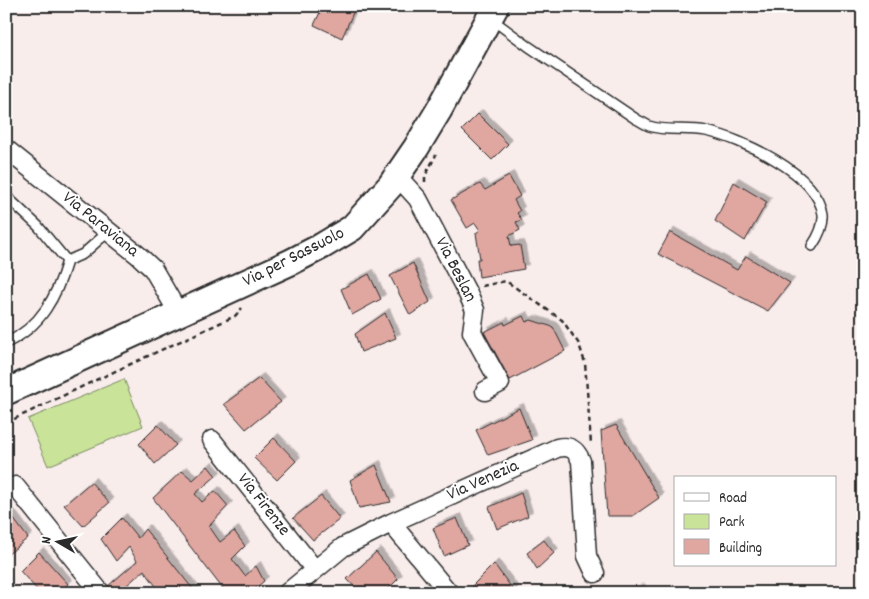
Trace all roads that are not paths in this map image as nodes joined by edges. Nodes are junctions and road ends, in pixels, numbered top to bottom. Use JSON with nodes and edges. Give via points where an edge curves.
{"nodes":[{"id":1,"x":493,"y":12,"type":"edge"},
{"id":2,"x":6,"y":149,"type":"edge"},
{"id":3,"x":397,"y":176,"type":"junction"},
{"id":4,"x":6,"y":196,"type":"edge"},
{"id":5,"x":109,"y":232,"type":"junction"},
{"id":6,"x":812,"y":246,"type":"dead end"},
{"id":7,"x":67,"y":261,"type":"junction"},
{"id":8,"x":179,"y":314,"type":"junction"},
{"id":9,"x":6,"y":343,"type":"edge"},
{"id":10,"x":485,"y":391,"type":"dead end"},
{"id":11,"x":6,"y":392,"type":"edge"},
{"id":12,"x":212,"y":440,"type":"dead end"},
{"id":13,"x":15,"y":486,"type":"dead end"},
{"id":14,"x":391,"y":523,"type":"junction"},
{"id":15,"x":315,"y":570,"type":"junction"},
{"id":16,"x":595,"y":573,"type":"dead end"},
{"id":17,"x":101,"y":593,"type":"edge"},
{"id":18,"x":287,"y":593,"type":"edge"},
{"id":19,"x":449,"y":593,"type":"edge"}],
"edges":[{"from":1,"to":3,"type":"main road","name":"Via per Sassuolo","via":[[439,110]]},
{"from":1,"to":6,"type":"lane","name":"Via per Sassuolo","via":[[528,46],[636,119],[650,126],[706,131],[739,140],[775,160],[802,180],[819,203],[822,223]]},
{"from":2,"to":5,"type":"street","name":"Via Paraviana"},
{"from":3,"to":8,"type":"main road","name":"Via per Sassuolo","via":[[352,228],[299,258]]},
{"from":3,"to":10,"type":"street","name":"Via Beslan","via":[[418,199],[475,310],[472,332],[500,383]]},
{"from":4,"to":7,"type":"lane","via":[[38,226]]},
{"from":5,"to":7,"type":"lane","via":[[83,254]]},
{"from":5,"to":8,"type":"street","name":"Via Paraviana","via":[[153,269]]},
{"from":7,"to":9,"type":"lane","via":[[60,286],[37,323]]},
{"from":8,"to":11,"type":"main road","name":"Via per Sassuolo"},
{"from":12,"to":15,"type":"street","name":"Via Firenze"},
{"from":13,"to":17,"type":"street"},
{"from":14,"to":15,"type":"street","name":"Via Venezia","via":[[343,548]]},
{"from":14,"to":16,"type":"street","name":"Via Venezia","via":[[557,448],[570,447],[581,461],[586,556]]},
{"from":14,"to":19,"type":"street"},
{"from":15,"to":18,"type":"street","name":"Via Venezia"}]}
